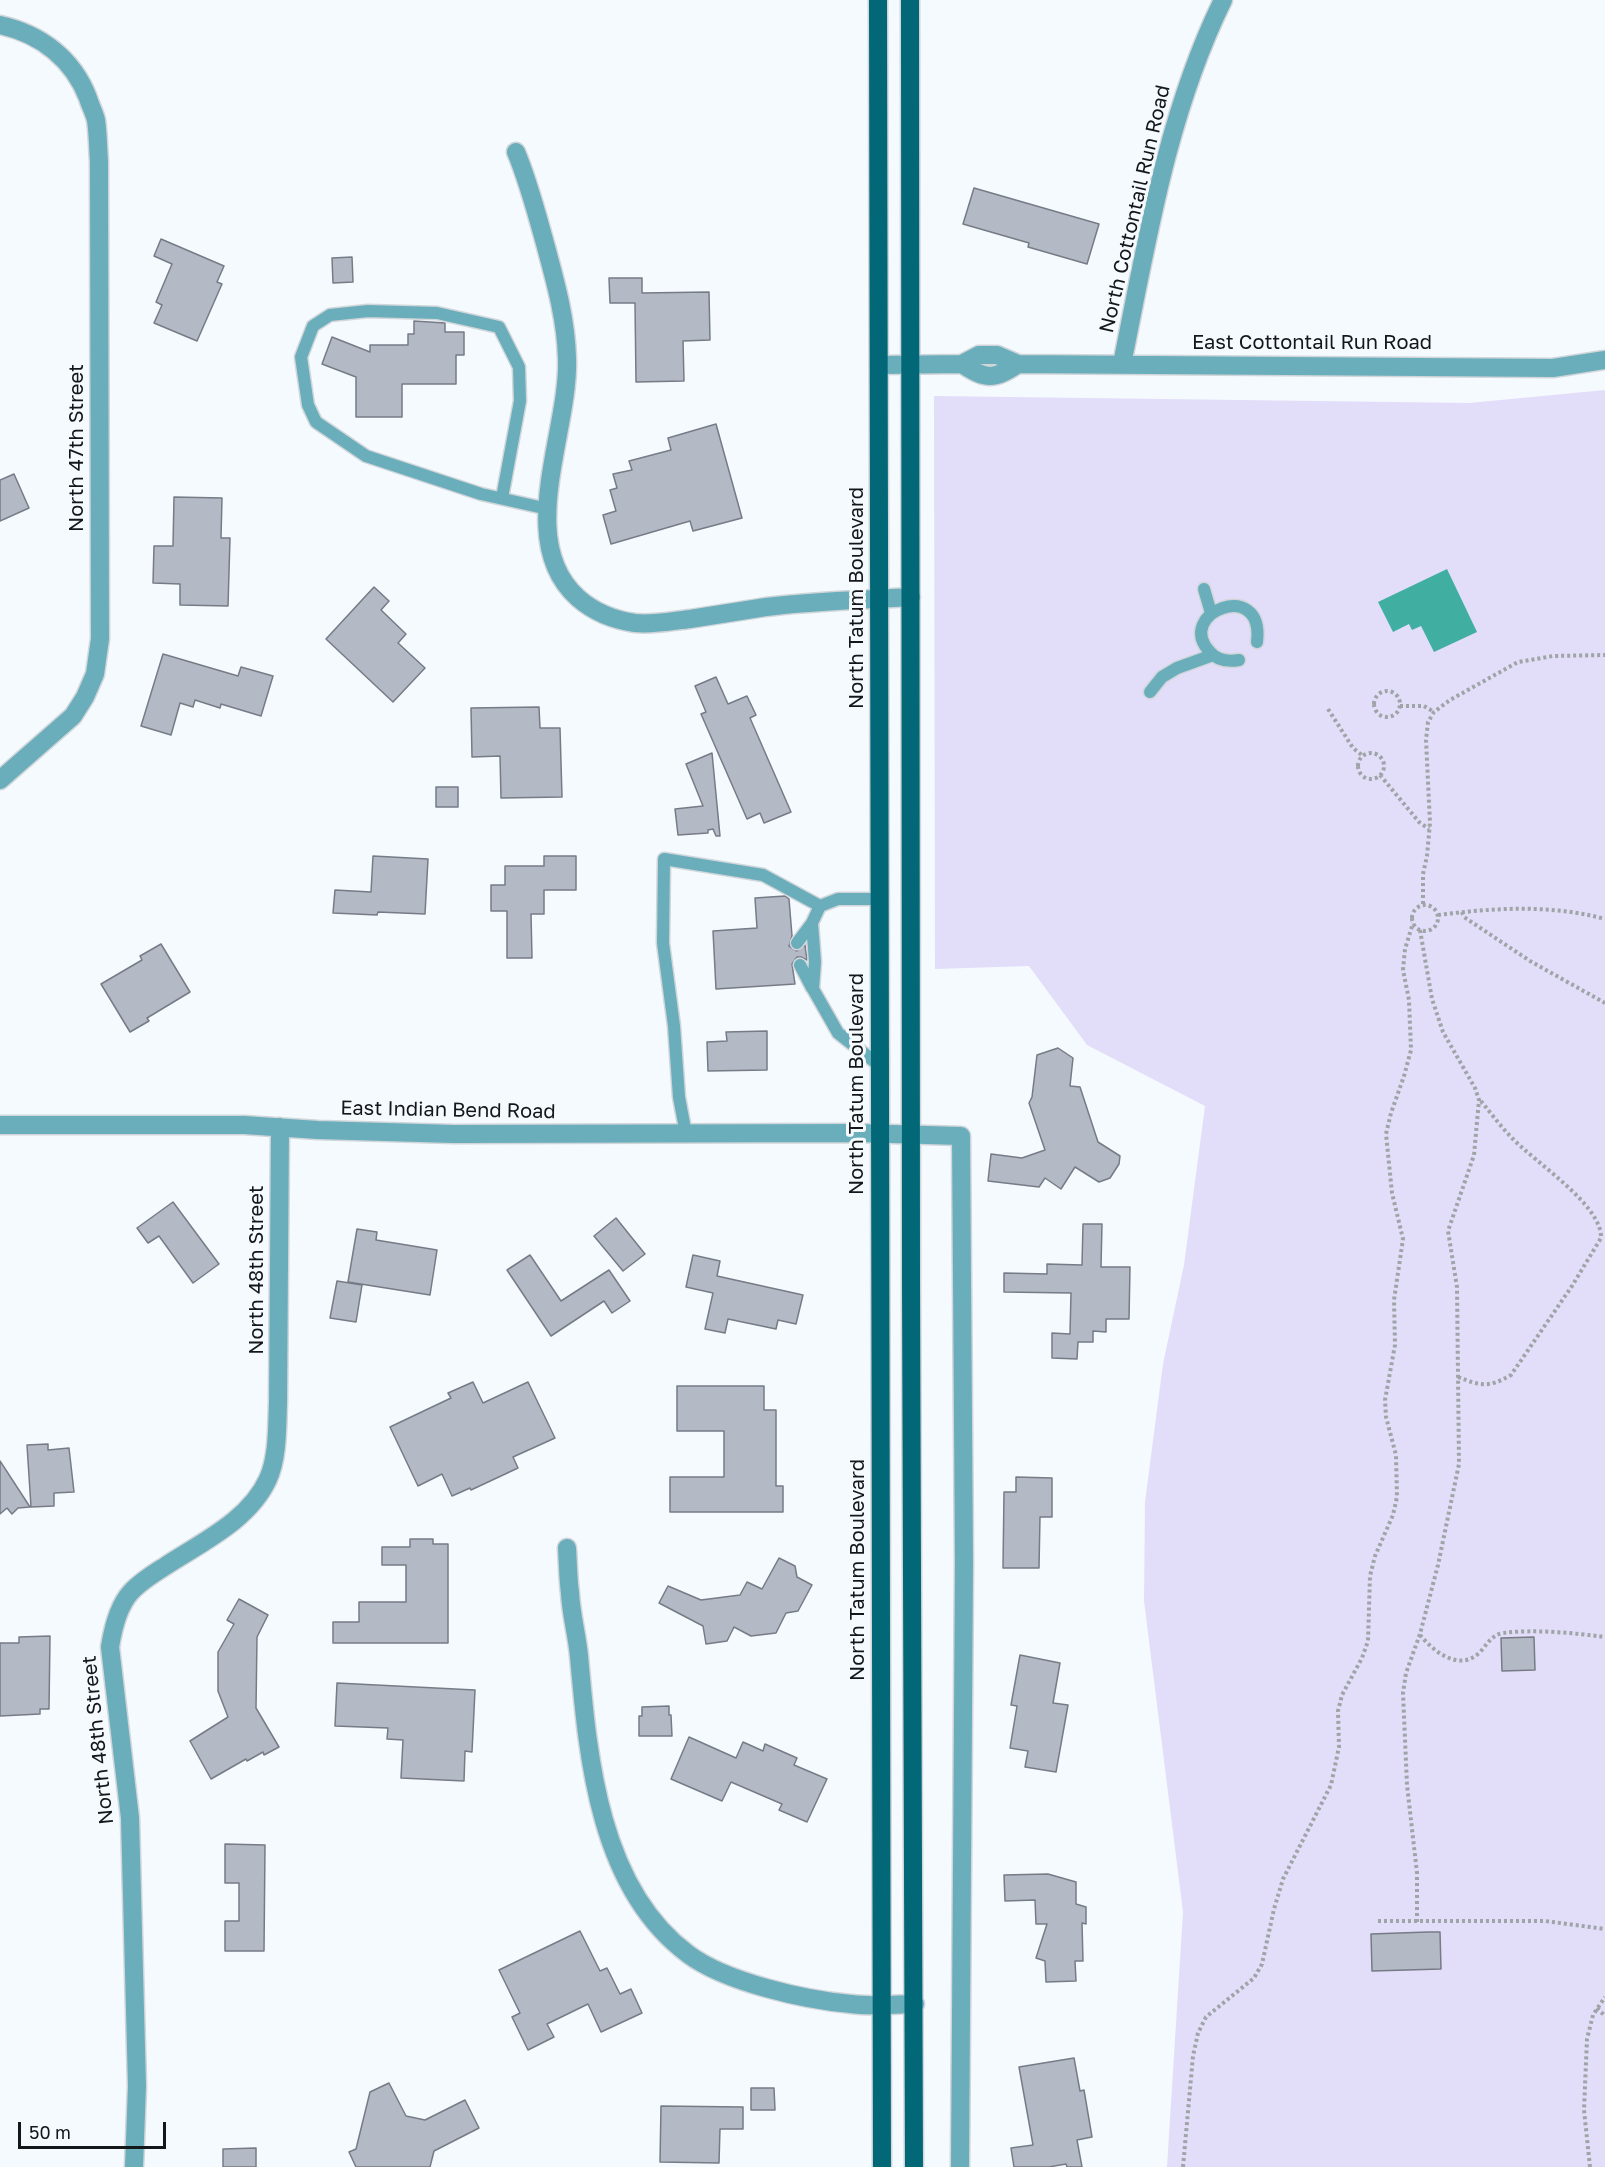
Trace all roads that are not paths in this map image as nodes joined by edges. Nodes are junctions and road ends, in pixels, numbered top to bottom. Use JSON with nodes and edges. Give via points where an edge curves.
{"nodes":[{"id":1,"x":878,"y":0,"type":"edge"},
{"id":2,"x":910,"y":0,"type":"edge"},
{"id":3,"x":1223,"y":0,"type":"edge"},
{"id":4,"x":0,"y":25,"type":"edge"},
{"id":5,"x":516,"y":152,"type":"dead end"},
{"id":6,"x":1605,"y":360,"type":"edge"},
{"id":7,"x":1122,"y":364,"type":"junction"},
{"id":8,"x":879,"y":365,"type":"junction"},
{"id":9,"x":910,"y":365,"type":"junction"},
{"id":10,"x":502,"y":498,"type":"junction"},
{"id":11,"x":548,"y":509,"type":"junction"},
{"id":12,"x":1204,"y":589,"type":"dead end"},
{"id":13,"x":911,"y":597,"type":"junction"},
{"id":14,"x":880,"y":599,"type":"junction"},
{"id":15,"x":1211,"y":613,"type":"junction"},
{"id":16,"x":1257,"y":642,"type":"dead end"},
{"id":17,"x":1213,"y":655,"type":"junction"},
{"id":18,"x":1239,"y":660,"type":"dead end"},
{"id":19,"x":1150,"y":692,"type":"dead end"},
{"id":20,"x":0,"y":780,"type":"edge"},
{"id":21,"x":879,"y":899,"type":"junction"},
{"id":22,"x":820,"y":906,"type":"junction"},
{"id":23,"x":812,"y":923,"type":"junction"},
{"id":24,"x":797,"y":943,"type":"dead end"},
{"id":25,"x":800,"y":965,"type":"dead end"},
{"id":26,"x":813,"y":989,"type":"junction"},
{"id":27,"x":880,"y":1066,"type":"junction"},
{"id":28,"x":0,"y":1125,"type":"edge"},
{"id":29,"x":280,"y":1127,"type":"junction"},
{"id":30,"x":686,"y":1134,"type":"junction"},
{"id":31,"x":896,"y":1134,"type":"junction"},
{"id":32,"x":567,"y":1548,"type":"dead end"},
{"id":33,"x":882,"y":2004,"type":"junction"},
{"id":34,"x":915,"y":2004,"type":"junction"},
{"id":35,"x":134,"y":2167,"type":"edge"},
{"id":36,"x":882,"y":2167,"type":"edge"},
{"id":37,"x":914,"y":2167,"type":"edge"},
{"id":38,"x":960,"y":2167,"type":"edge"}],
"edges":[{"from":1,"to":8,"type":"main road","name":"North Tatum Boulevard"},
{"from":2,"to":9,"type":"main road","name":"North Tatum Boulevard"},
{"from":3,"to":7,"type":"street","name":"North Cottontail Run Road","via":[[1179,107]]},
{"from":4,"to":20,"type":"street","name":"North 47th Street","via":[[18,29],[66,60],[81,79],[96,119],[100,639],[95,674],[86,697],[72,716]]},
{"from":5,"to":11,"type":"street","via":[[530,188],[562,306],[567,358],[566,392]]},
{"from":6,"to":7,"type":"street","name":"East Cottontail Run Road","via":[[1553,368]]},
{"from":7,"to":9,"type":"street","name":"East Cottontail Run Road","via":[[1018,364],[980,355],[962,364]]},
{"from":8,"to":9,"type":"street","name":"East Cottontail Run Road"},
{"from":8,"to":14,"type":"main road","name":"North Tatum Boulevard"},
{"from":9,"to":13,"type":"main road","name":"North Tatum Boulevard"},
{"from":10,"to":10,"type":"lane","via":[[366,456],[316,422],[308,405],[301,357],[313,326],[330,315],[368,311],[437,313],[499,327],[519,367],[520,401]]},
{"from":10,"to":11,"type":"lane"},
{"from":11,"to":14,"type":"street","via":[[548,541],[560,576],[570,591],[608,617],[660,623],[768,607]]},
{"from":12,"to":15,"type":"lane"},
{"from":13,"to":14,"type":"street"},
{"from":13,"to":31,"type":"main road","name":"North Tatum Boulevard"},
{"from":14,"to":21,"type":"main road","name":"North Tatum Boulevard"},
{"from":15,"to":16,"type":"lane","via":[[1229,605],[1246,610],[1257,624]]},
{"from":15,"to":17,"type":"lane","via":[[1205,621],[1203,640]]},
{"from":17,"to":18,"type":"lane","via":[[1222,660]]},
{"from":17,"to":19,"type":"lane","via":[[1177,668],[1162,677]]},
{"from":21,"to":22,"type":"lane","via":[[838,899]]},
{"from":21,"to":27,"type":"main road","name":"North Tatum Boulevard"},
{"from":22,"to":23,"type":"lane"},
{"from":22,"to":30,"type":"lane","via":[[763,875],[664,859],[663,943]]},
{"from":23,"to":24,"type":"lane"},
{"from":23,"to":26,"type":"lane"},
{"from":25,"to":26,"type":"lane"},
{"from":26,"to":27,"type":"lane","via":[[838,1033]]},
{"from":27,"to":31,"type":"main road","name":"North Tatum Boulevard"},
{"from":28,"to":29,"type":"street","name":"East Indian Bend Road"},
{"from":29,"to":30,"type":"street","name":"East Indian Bend Road","via":[[454,1134]]},
{"from":29,"to":35,"type":"street","name":"North 48th Street","via":[[278,1403],[268,1479],[249,1507],[230,1524],[130,1592],[112,1630],[110,1647],[130,1818],[136,2040]]},
{"from":30,"to":31,"type":"street","name":"East Indian Bend Road"},
{"from":31,"to":33,"type":"main road","name":"North Tatum Boulevard"},
{"from":31,"to":34,"type":"main road","name":"North Tatum Boulevard","via":[[911,1303]]},
{"from":31,"to":38,"type":"street","via":[[961,1136],[964,1563]]},
{"from":32,"to":33,"type":"street","via":[[592,1768],[623,1875],[644,1909],[689,1956],[742,1981],[828,2001]]},
{"from":33,"to":34,"type":"street"},
{"from":33,"to":36,"type":"main road","name":"North Tatum Boulevard"},
{"from":34,"to":37,"type":"main road","name":"North Tatum Boulevard"}]}
